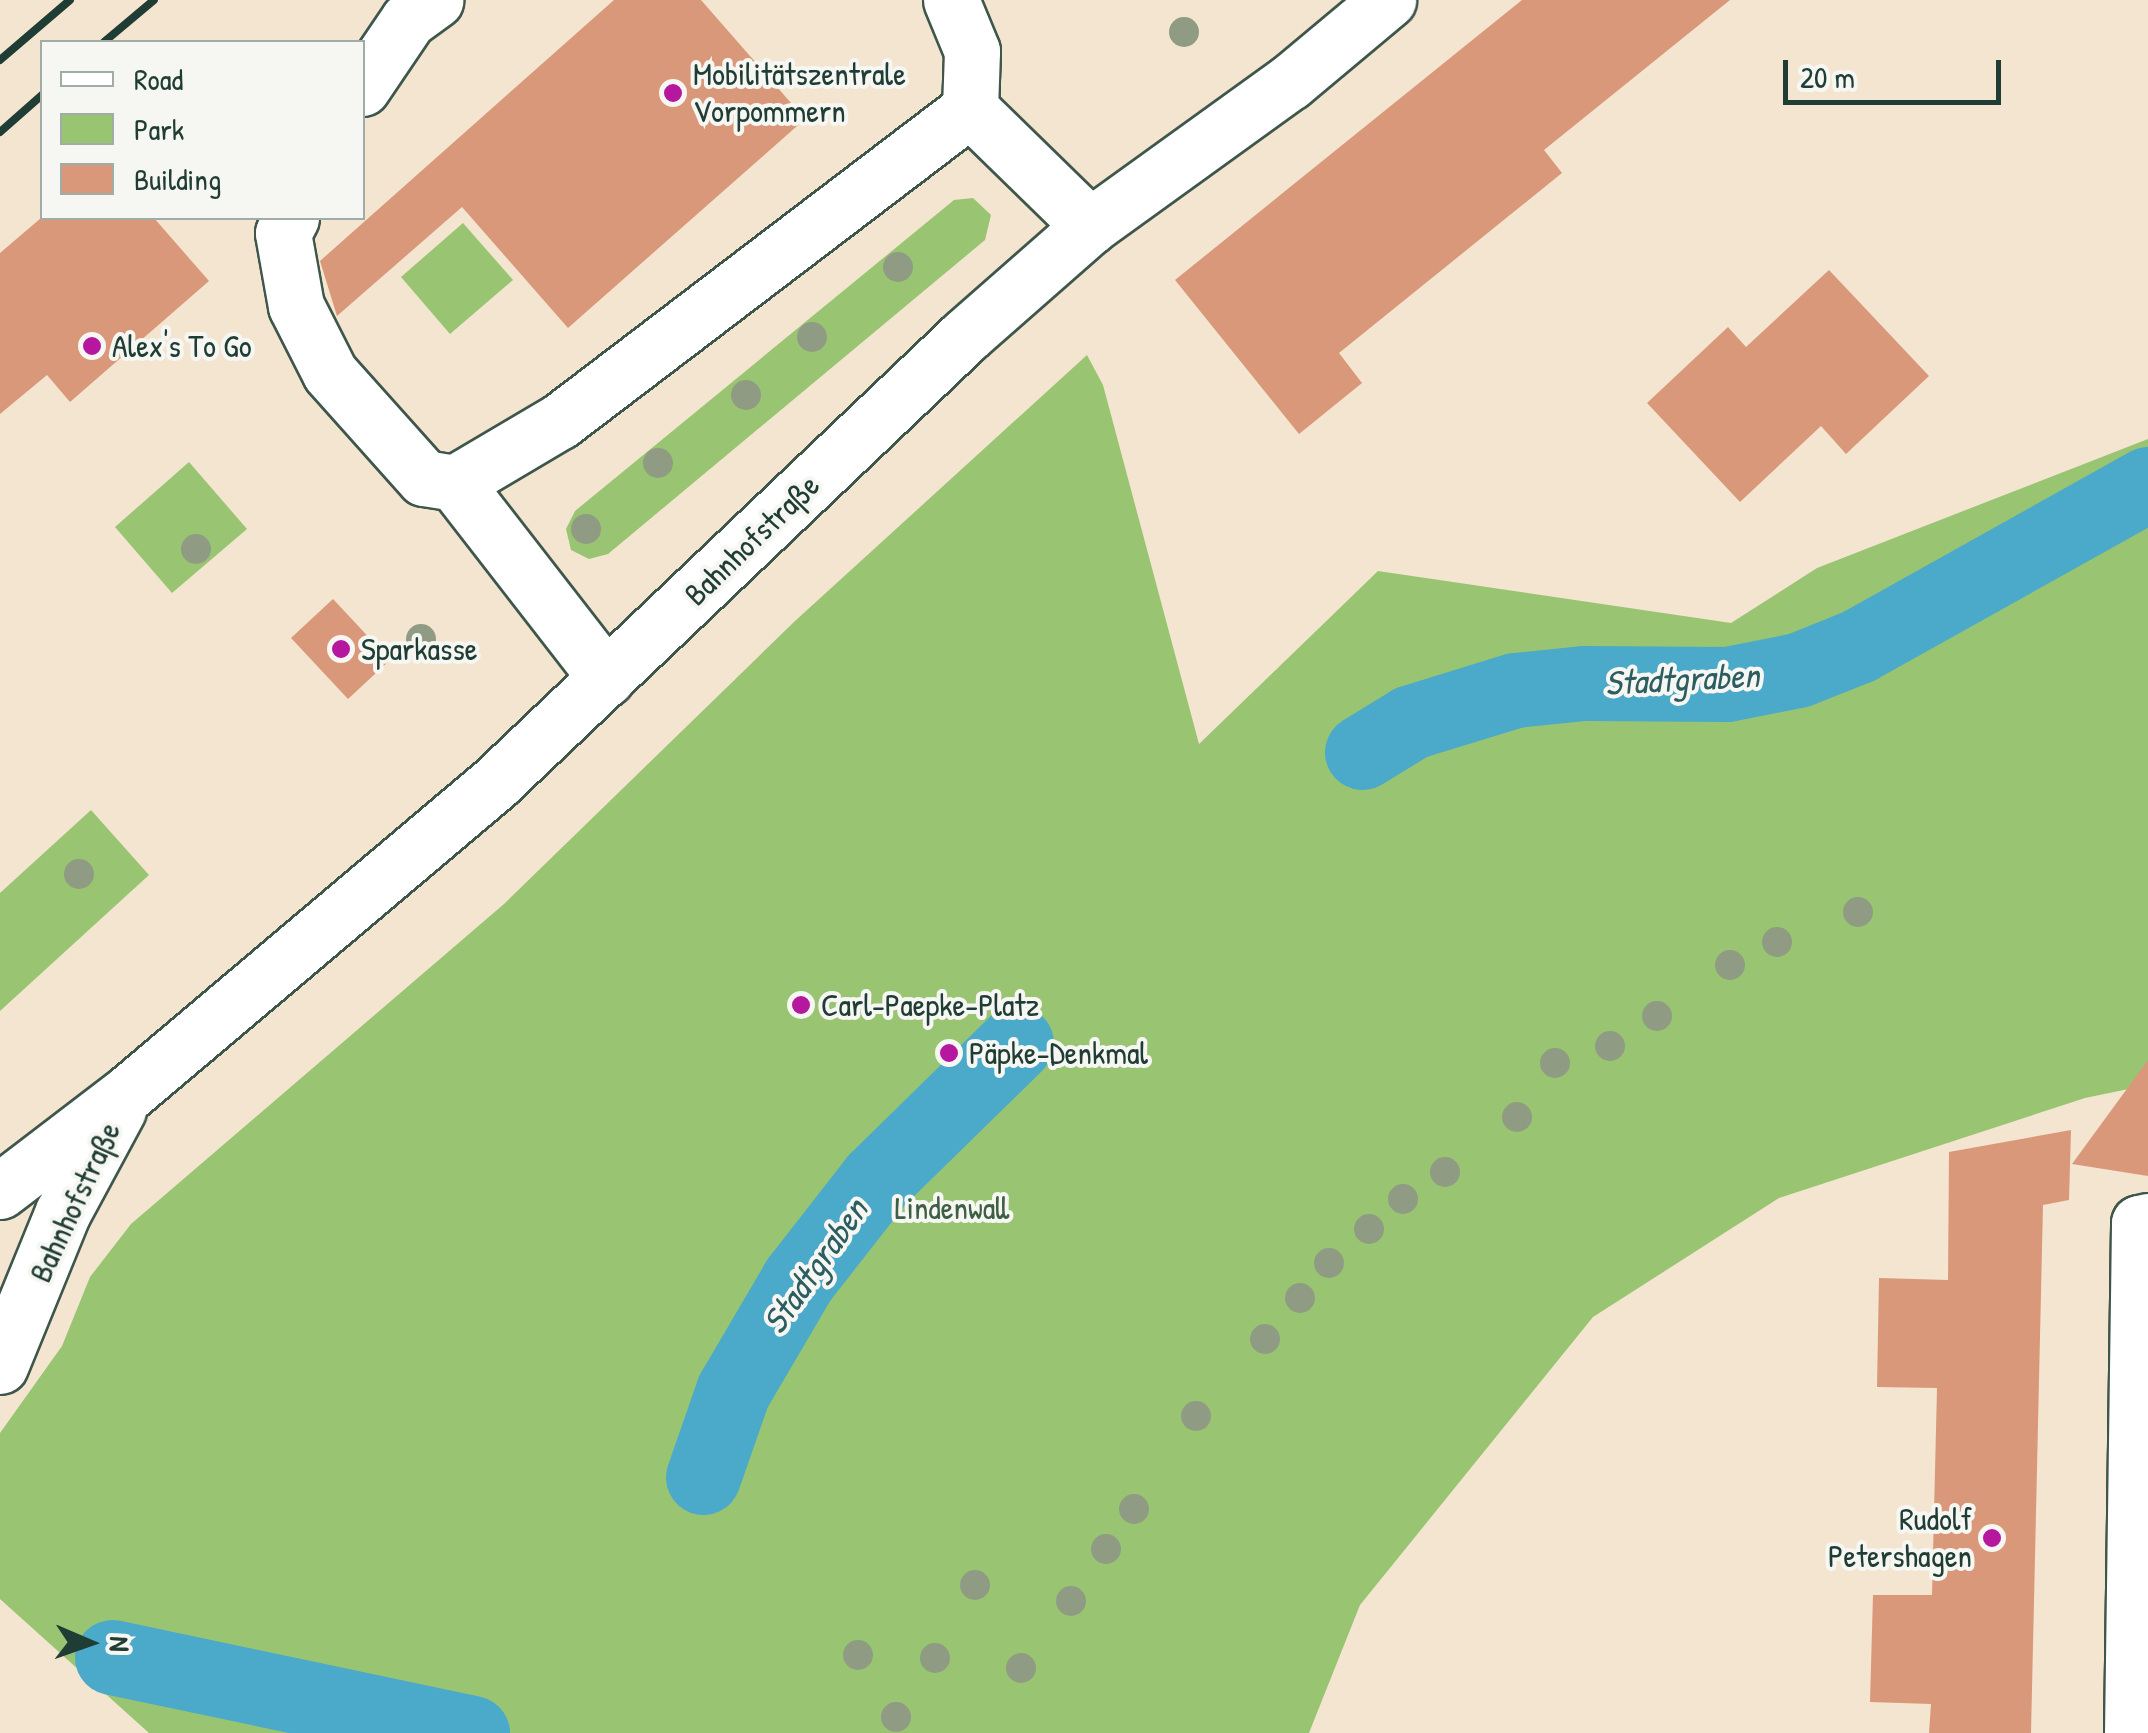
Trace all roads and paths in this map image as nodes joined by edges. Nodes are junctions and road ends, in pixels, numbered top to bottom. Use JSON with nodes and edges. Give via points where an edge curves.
{"nodes":[{"id":1,"x":436,"y":0,"type":"edge"},
{"id":2,"x":951,"y":0,"type":"edge"},
{"id":3,"x":1388,"y":0,"type":"edge"},
{"id":4,"x":365,"y":84,"type":"edge"},
{"id":5,"x":970,"y":109,"type":"junction"},
{"id":6,"x":290,"y":220,"type":"edge"},
{"id":7,"x":1090,"y":226,"type":"junction"},
{"id":8,"x":455,"y":483,"type":"junction"},
{"id":9,"x":606,"y":678,"type":"junction"},
{"id":10,"x":127,"y":1094,"type":"junction"},
{"id":11,"x":0,"y":1191,"type":"edge"},
{"id":12,"x":2144,"y":1222,"type":"edge"},
{"id":13,"x":0,"y":1366,"type":"edge"},
{"id":14,"x":2132,"y":1733,"type":"edge"}],
"edges":[{"from":1,"to":4,"type":"street","via":[[408,20]]},
{"from":2,"to":5,"type":"street","via":[[972,51]]},
{"from":3,"to":7,"type":"street","name":"Bahnhofstraße","via":[[1290,82]]},
{"from":5,"to":7,"type":"street"},
{"from":5,"to":8,"type":"street","via":[[575,410]]},
{"from":6,"to":8,"type":"street","via":[[283,233],[296,306],[330,373],[424,478]]},
{"from":7,"to":9,"type":"street","name":"Bahnhofstraße","via":[[964,336]]},
{"from":8,"to":9,"type":"street"},
{"from":9,"to":10,"type":"street","name":"Bahnhofstraße","via":[[495,783]]},
{"from":10,"to":11,"type":"street","name":"Bahnhofstraße"},
{"from":10,"to":13,"type":"street","name":"Bahnhofstraße","via":[[62,1212]]},
{"from":12,"to":14,"type":"street"}]}
